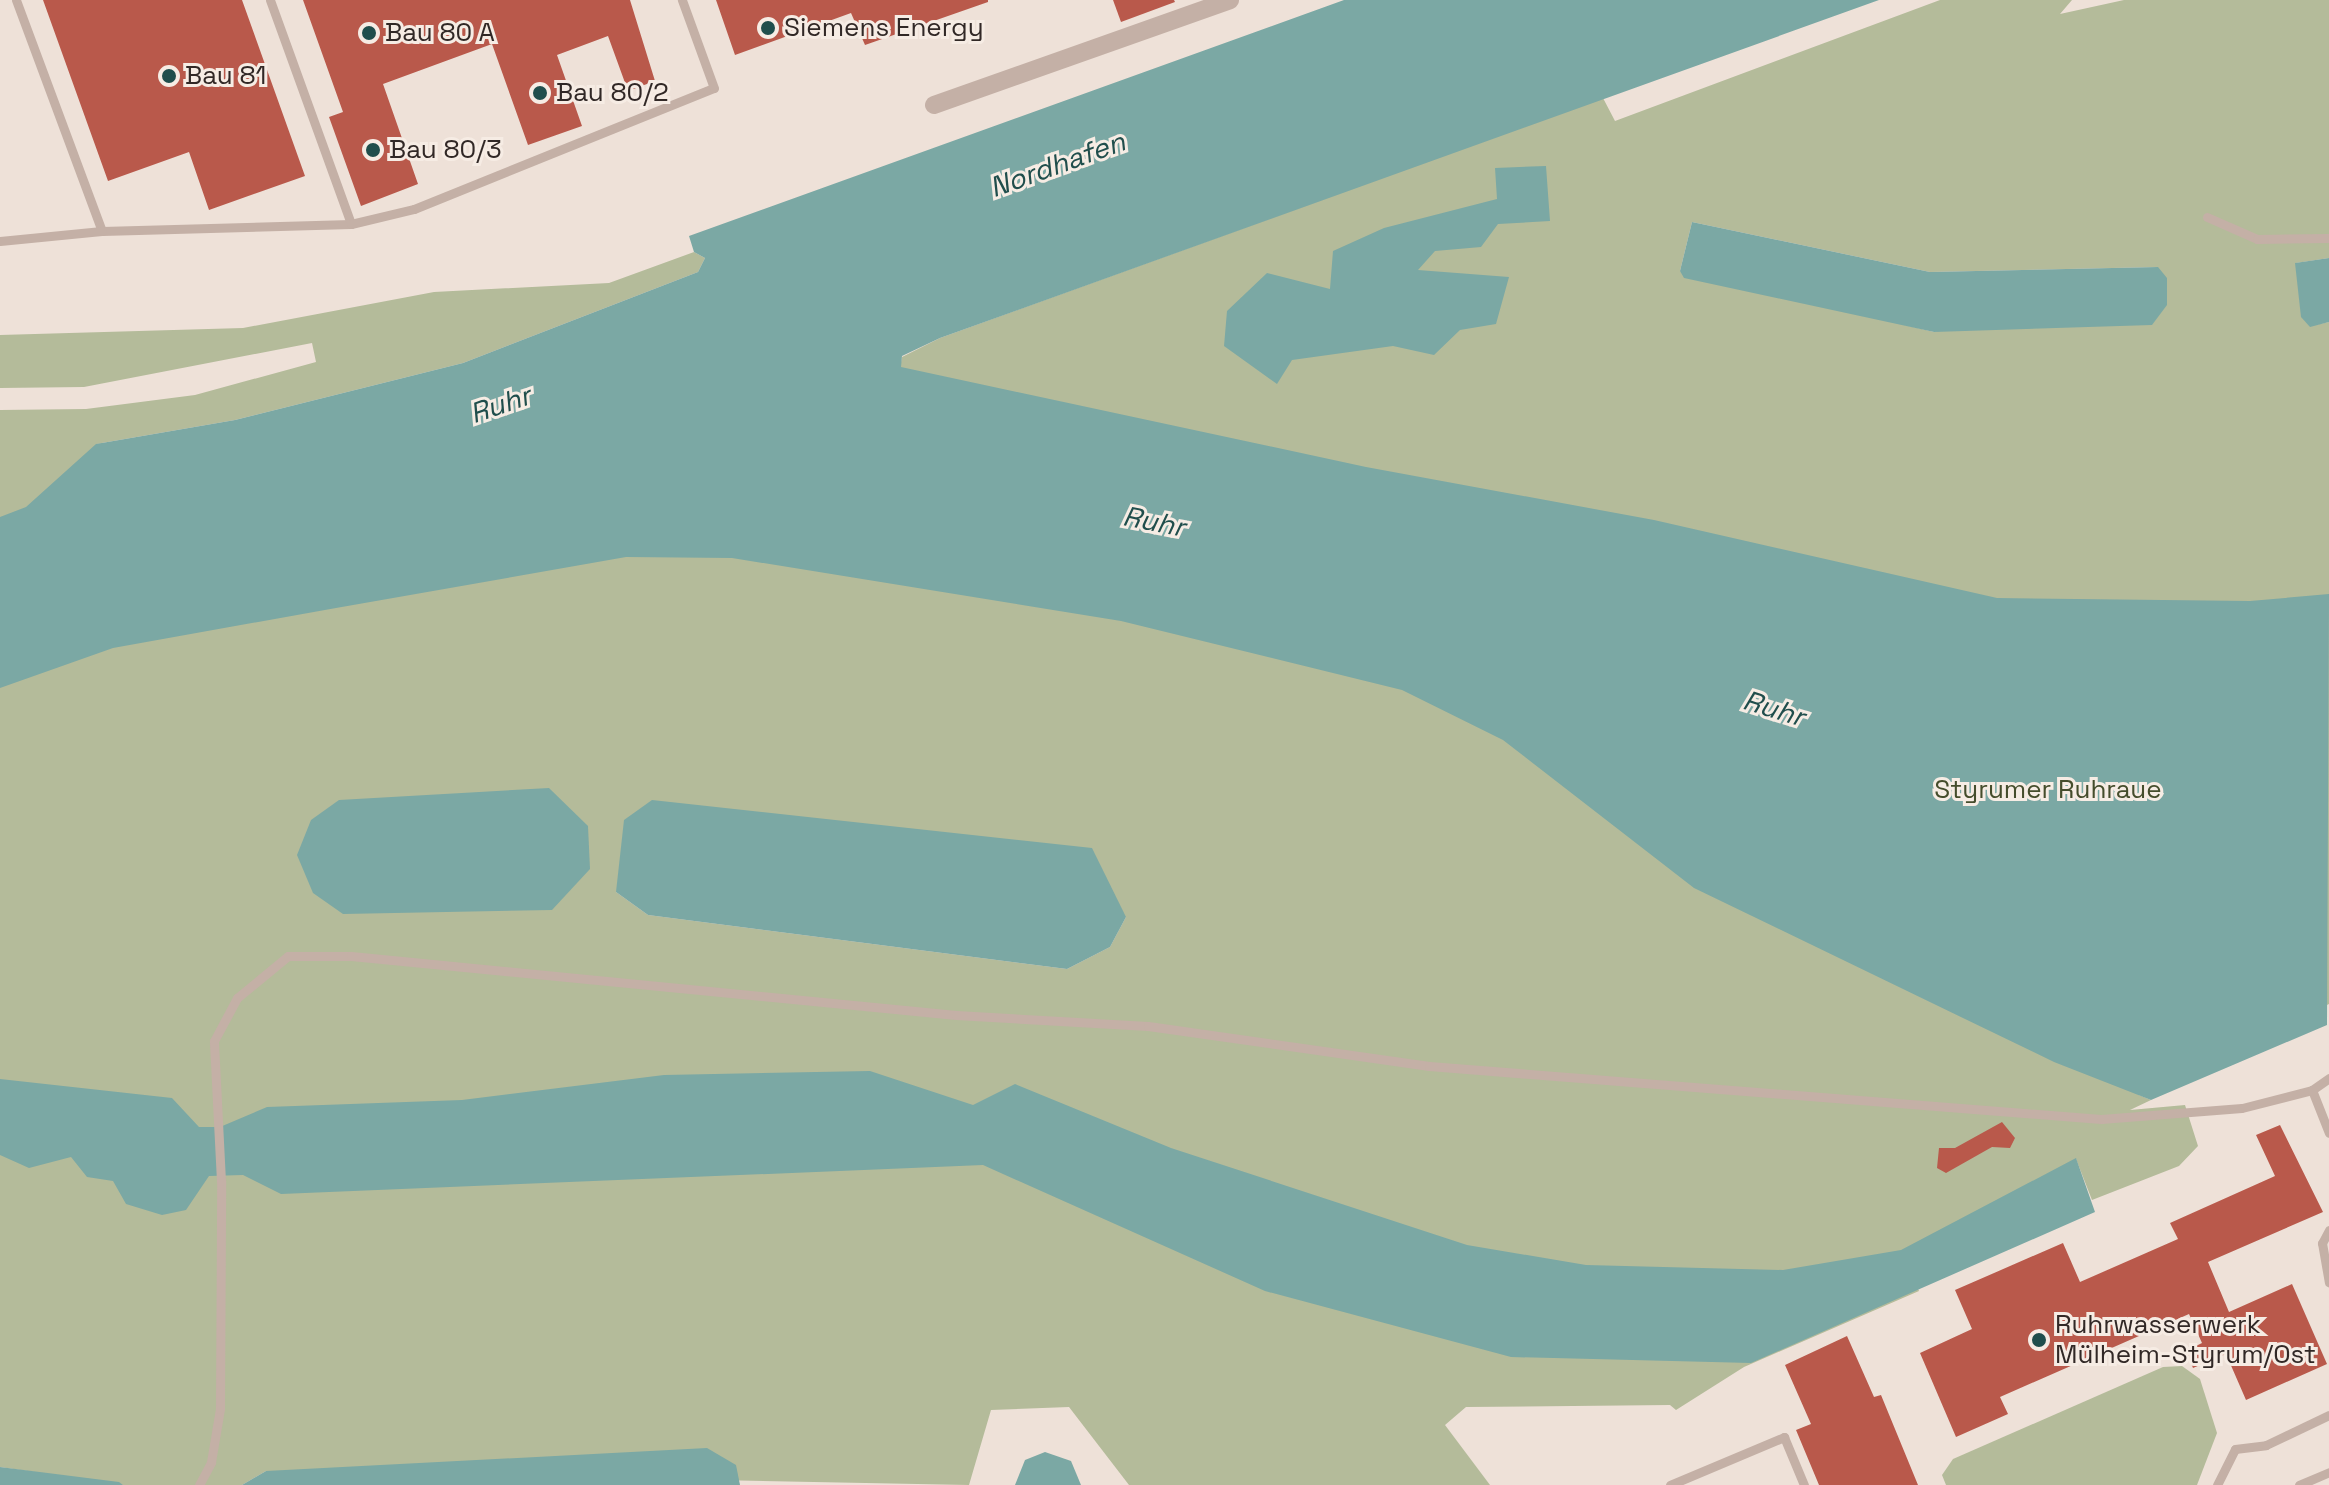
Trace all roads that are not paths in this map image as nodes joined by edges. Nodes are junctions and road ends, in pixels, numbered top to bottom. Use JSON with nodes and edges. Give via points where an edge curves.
{"nodes":[{"id":1,"x":16,"y":0,"type":"edge"},
{"id":2,"x":270,"y":0,"type":"edge"},
{"id":3,"x":682,"y":0,"type":"edge"},
{"id":4,"x":1230,"y":0,"type":"edge"},
{"id":5,"x":934,"y":105,"type":"dead end"},
{"id":6,"x":2207,"y":217,"type":"dead end"},
{"id":7,"x":351,"y":224,"type":"junction"},
{"id":8,"x":102,"y":231,"type":"junction"},
{"id":9,"x":2329,"y":238,"type":"edge"},
{"id":10,"x":0,"y":241,"type":"edge"},
{"id":11,"x":2329,"y":1078,"type":"edge"},
{"id":12,"x":2312,"y":1090,"type":"junction"},
{"id":13,"x":2329,"y":1133,"type":"edge"},
{"id":14,"x":2329,"y":1230,"type":"edge"},
{"id":15,"x":2329,"y":1282,"type":"edge"},
{"id":16,"x":2329,"y":1415,"type":"edge"},
{"id":17,"x":2329,"y":1472,"type":"edge"},
{"id":18,"x":199,"y":1485,"type":"edge"},
{"id":19,"x":1670,"y":1485,"type":"edge"},
{"id":20,"x":1804,"y":1485,"type":"edge"},
{"id":21,"x":2217,"y":1485,"type":"edge"},
{"id":22,"x":2299,"y":1485,"type":"edge"}],
"edges":[{"from":1,"to":8,"type":"lane"},
{"from":2,"to":7,"type":"lane"},
{"from":3,"to":7,"type":"lane","via":[[714,88],[414,209]]},
{"from":4,"to":5,"type":"street"},
{"from":6,"to":9,"type":"lane","via":[[2257,239]]},
{"from":7,"to":8,"type":"lane"},
{"from":8,"to":10,"type":"lane"},
{"from":11,"to":12,"type":"lane"},
{"from":12,"to":13,"type":"lane"},
{"from":12,"to":18,"type":"lane","via":[[2242,1108],[2101,1119],[1429,1066],[1148,1026],[288,956],[237,998],[214,1041],[221,1181],[220,1409],[211,1462]]},
{"from":14,"to":15,"type":"lane","via":[[2322,1243]]},
{"from":16,"to":21,"type":"lane","via":[[2266,1445],[2235,1449]]},
{"from":17,"to":22,"type":"lane"},
{"from":19,"to":20,"type":"lane","via":[[1784,1437]]}]}
